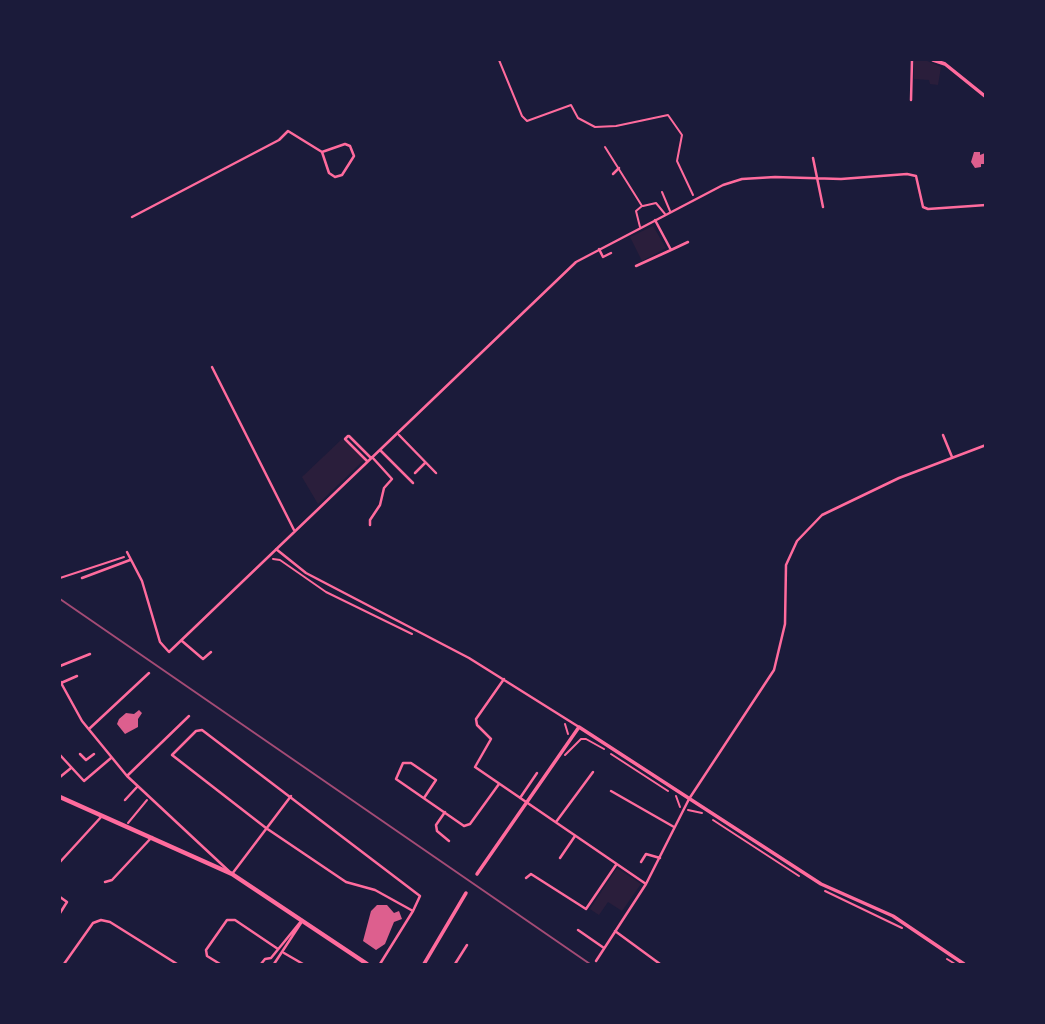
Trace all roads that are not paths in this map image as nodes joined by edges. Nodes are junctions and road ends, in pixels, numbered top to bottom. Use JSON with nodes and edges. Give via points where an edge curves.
{"nodes":[{"id":1,"x":912,"y":60,"type":"edge"},
{"id":2,"x":933,"y":60,"type":"edge"},
{"id":3,"x":985,"y":97,"type":"edge"},
{"id":4,"x":911,"y":100,"type":"dead end"},
{"id":5,"x":605,"y":147,"type":"dead end"},
{"id":6,"x":322,"y":152,"type":"junction"},
{"id":7,"x":813,"y":158,"type":"dead end"},
{"id":8,"x":619,"y":168,"type":"junction"},
{"id":9,"x":613,"y":174,"type":"dead end"},
{"id":10,"x":820,"y":179,"type":"junction"},
{"id":11,"x":662,"y":192,"type":"dead end"},
{"id":12,"x":985,"y":205,"type":"edge"},
{"id":13,"x":642,"y":206,"type":"junction"},
{"id":14,"x":823,"y":207,"type":"dead end"},
{"id":15,"x":668,"y":213,"type":"junction"},
{"id":16,"x":132,"y":217,"type":"dead end"},
{"id":17,"x":655,"y":220,"type":"junction"},
{"id":18,"x":640,"y":228,"type":"junction"},
{"id":19,"x":688,"y":242,"type":"dead end"},
{"id":20,"x":600,"y":249,"type":"junction"},
{"id":21,"x":671,"y":250,"type":"junction"},
{"id":22,"x":611,"y":253,"type":"dead end"},
{"id":23,"x":636,"y":266,"type":"dead end"},
{"id":24,"x":212,"y":367,"type":"dead end"},
{"id":25,"x":233,"y":394,"type":"dead end"},
{"id":26,"x":230,"y":400,"type":"junction"},
{"id":27,"x":398,"y":434,"type":"junction"},
{"id":28,"x":943,"y":435,"type":"dead end"},
{"id":29,"x":348,"y":436,"type":"dead end"},
{"id":30,"x":985,"y":445,"type":"edge"},
{"id":31,"x":380,"y":450,"type":"junction"},
{"id":32,"x":952,"y":458,"type":"junction"},
{"id":33,"x":370,"y":459,"type":"junction"},
{"id":34,"x":425,"y":462,"type":"junction"},
{"id":35,"x":415,"y":473,"type":"dead end"},
{"id":36,"x":436,"y":473,"type":"dead end"},
{"id":37,"x":413,"y":483,"type":"dead end"},
{"id":38,"x":370,"y":525,"type":"dead end"},
{"id":39,"x":294,"y":530,"type":"junction"},
{"id":40,"x":276,"y":549,"type":"junction"},
{"id":41,"x":82,"y":578,"type":"dead end"},
{"id":42,"x":182,"y":641,"type":"junction"},
{"id":43,"x":211,"y":652,"type":"dead end"},
{"id":44,"x":90,"y":654,"type":"dead end"},
{"id":45,"x":60,"y":666,"type":"edge"},
{"id":46,"x":149,"y":673,"type":"dead end"},
{"id":47,"x":77,"y":676,"type":"dead end"},
{"id":48,"x":504,"y":679,"type":"junction"},
{"id":49,"x":60,"y":682,"type":"edge"},
{"id":50,"x":189,"y":716,"type":"dead end"},
{"id":51,"x":579,"y":727,"type":"junction"},
{"id":52,"x":89,"y":729,"type":"junction"},
{"id":53,"x":102,"y":746,"type":"junction"},
{"id":54,"x":98,"y":750,"type":"dead end"},
{"id":55,"x":80,"y":754,"type":"dead end"},
{"id":56,"x":94,"y":754,"type":"dead end"},
{"id":57,"x":60,"y":755,"type":"edge"},
{"id":58,"x":111,"y":758,"type":"junction"},
{"id":59,"x":71,"y":768,"type":"junction"},
{"id":60,"x":593,"y":772,"type":"dead end"},
{"id":61,"x":537,"y":773,"type":"dead end"},
{"id":62,"x":127,"y":776,"type":"junction"},
{"id":63,"x":60,"y":777,"type":"edge"},
{"id":64,"x":499,"y":784,"type":"junction"},
{"id":65,"x":137,"y":787,"type":"junction"},
{"id":66,"x":611,"y":791,"type":"dead end"},
{"id":67,"x":291,"y":796,"type":"junction"},
{"id":68,"x":60,"y":797,"type":"edge"},
{"id":69,"x":424,"y":798,"type":"junction"},
{"id":70,"x":520,"y":798,"type":"junction"},
{"id":71,"x":689,"y":799,"type":"junction"},
{"id":72,"x":125,"y":800,"type":"dead end"},
{"id":73,"x":528,"y":804,"type":"junction"},
{"id":74,"x":445,"y":812,"type":"junction"},
{"id":75,"x":102,"y":816,"type":"junction"},
{"id":76,"x":556,"y":822,"type":"junction"},
{"id":77,"x":674,"y":827,"type":"junction"},
{"id":78,"x":266,"y":828,"type":"junction"},
{"id":79,"x":575,"y":836,"type":"junction"},
{"id":80,"x":152,"y":837,"type":"junction"},
{"id":81,"x":449,"y":841,"type":"dead end"},
{"id":82,"x":660,"y":858,"type":"junction"},
{"id":83,"x":560,"y":859,"type":"dead end"},
{"id":84,"x":60,"y":862,"type":"edge"},
{"id":85,"x":641,"y":862,"type":"dead end"},
{"id":86,"x":616,"y":865,"type":"junction"},
{"id":87,"x":232,"y":874,"type":"junction"},
{"id":88,"x":477,"y":874,"type":"dead end"},
{"id":89,"x":526,"y":878,"type":"dead end"},
{"id":90,"x":105,"y":882,"type":"dead end"},
{"id":91,"x":646,"y":884,"type":"junction"},
{"id":92,"x":466,"y":893,"type":"dead end"},
{"id":93,"x":60,"y":897,"type":"edge"},
{"id":94,"x":413,"y":911,"type":"junction"},
{"id":95,"x":60,"y":912,"type":"edge"},
{"id":96,"x":302,"y":920,"type":"junction"},
{"id":97,"x":578,"y":930,"type":"dead end"},
{"id":98,"x":615,"y":931,"type":"junction"},
{"id":99,"x":467,"y":945,"type":"dead end"},
{"id":100,"x":604,"y":947,"type":"junction"},
{"id":101,"x":278,"y":949,"type":"junction"},
{"id":102,"x":281,"y":954,"type":"junction"},
{"id":103,"x":596,"y":961,"type":"dead end"},
{"id":104,"x":64,"y":964,"type":"edge"},
{"id":105,"x":177,"y":964,"type":"edge"},
{"id":106,"x":220,"y":964,"type":"edge"},
{"id":107,"x":261,"y":964,"type":"edge"},
{"id":108,"x":274,"y":964,"type":"edge"},
{"id":109,"x":303,"y":964,"type":"edge"},
{"id":110,"x":367,"y":964,"type":"edge"},
{"id":111,"x":380,"y":964,"type":"edge"},
{"id":112,"x":424,"y":964,"type":"edge"},
{"id":113,"x":455,"y":964,"type":"edge"},
{"id":114,"x":660,"y":964,"type":"edge"},
{"id":115,"x":964,"y":964,"type":"edge"}],
"edges":[{"from":1,"to":4,"type":"street"},
{"from":2,"to":3,"type":"street","via":[[945,64]]},
{"from":5,"to":8,"type":"lane"},
{"from":6,"to":6,"type":"street","via":[[345,144],[354,156],[342,176],[335,177]]},
{"from":6,"to":16,"type":"street","via":[[288,131],[279,140]]},
{"from":7,"to":10,"type":"street"},
{"from":8,"to":9,"type":"street"},
{"from":8,"to":13,"type":"lane"},
{"from":10,"to":12,"type":"street","via":[[907,174],[916,176],[923,207],[928,209]]},
{"from":10,"to":14,"type":"street"},
{"from":10,"to":15,"type":"street","via":[[742,179]]},
{"from":11,"to":15,"type":"lane"},
{"from":13,"to":15,"type":"lane","via":[[656,203]]},
{"from":13,"to":18,"type":"lane","via":[[636,211]]},
{"from":15,"to":17,"type":"street"},
{"from":17,"to":18,"type":"street"},
{"from":17,"to":21,"type":"street"},
{"from":18,"to":20,"type":"street"},
{"from":19,"to":21,"type":"street"},
{"from":20,"to":22,"type":"street","via":[[603,257]]},
{"from":20,"to":27,"type":"street","via":[[576,262]]},
{"from":21,"to":23,"type":"street"},
{"from":24,"to":26,"type":"street"},
{"from":25,"to":26,"type":"street"},
{"from":26,"to":39,"type":"street"},
{"from":27,"to":31,"type":"street"},
{"from":27,"to":34,"type":"street"},
{"from":28,"to":32,"type":"street"},
{"from":29,"to":33,"type":"street","via":[[345,439]]},
{"from":30,"to":32,"type":"street"},
{"from":31,"to":33,"type":"street"},
{"from":31,"to":37,"type":"street"},
{"from":32,"to":71,"type":"street","via":[[822,515],[797,541],[786,565],[785,624],[774,670]]},
{"from":33,"to":38,"type":"street","via":[[392,479],[383,488]]},
{"from":33,"to":39,"type":"street"},
{"from":34,"to":35,"type":"street"},
{"from":34,"to":36,"type":"street"},
{"from":39,"to":40,"type":"street"},
{"from":40,"to":42,"type":"street"},
{"from":40,"to":48,"type":"street","via":[[317,580]]},
{"from":41,"to":42,"type":"street","via":[[129,555],[142,581],[160,642],[169,652]]},
{"from":42,"to":43,"type":"street","via":[[203,659]]},
{"from":44,"to":45,"type":"street"},
{"from":46,"to":52,"type":"street"},
{"from":47,"to":49,"type":"street"},
{"from":48,"to":51,"type":"street"},
{"from":48,"to":64,"type":"street","via":[[476,719],[491,739],[475,767]]},
{"from":49,"to":52,"type":"street"},
{"from":50,"to":62,"type":"street"},
{"from":51,"to":71,"type":"street"},
{"from":51,"to":73,"type":"street"},
{"from":52,"to":53,"type":"street"},
{"from":53,"to":54,"type":"street"},
{"from":53,"to":58,"type":"street"},
{"from":55,"to":56,"type":"street","via":[[86,760]]},
{"from":57,"to":59,"type":"street"},
{"from":58,"to":59,"type":"street","via":[[84,781]]},
{"from":58,"to":62,"type":"street"},
{"from":59,"to":63,"type":"street"},
{"from":60,"to":76,"type":"street"},
{"from":61,"to":70,"type":"street"},
{"from":62,"to":65,"type":"street"},
{"from":64,"to":70,"type":"street"},
{"from":64,"to":74,"type":"street","via":[[468,825]]},
{"from":65,"to":72,"type":"street"},
{"from":65,"to":87,"type":"street"},
{"from":66,"to":77,"type":"street"},
{"from":67,"to":78,"type":"street"},
{"from":67,"to":78,"type":"street","via":[[202,730],[172,755]]},
{"from":67,"to":94,"type":"street","via":[[420,896]]},
{"from":68,"to":75,"type":"main road"},
{"from":69,"to":69,"type":"street","via":[[436,780],[411,763],[403,763],[396,779]]},
{"from":69,"to":74,"type":"street"},
{"from":70,"to":73,"type":"street"},
{"from":71,"to":77,"type":"street"},
{"from":71,"to":115,"type":"street","via":[[821,884],[913,928]]},
{"from":73,"to":76,"type":"street"},
{"from":73,"to":88,"type":"street"},
{"from":74,"to":81,"type":"street","via":[[436,831]]},
{"from":75,"to":80,"type":"main road"},
{"from":75,"to":84,"type":"street"},
{"from":76,"to":79,"type":"street"},
{"from":77,"to":82,"type":"street"},
{"from":78,"to":87,"type":"street"},
{"from":78,"to":94,"type":"street","via":[[346,882],[375,890]]},
{"from":79,"to":83,"type":"street"},
{"from":79,"to":86,"type":"street"},
{"from":80,"to":87,"type":"main road"},
{"from":80,"to":90,"type":"street"},
{"from":82,"to":85,"type":"street","via":[[646,853]]},
{"from":82,"to":91,"type":"street"},
{"from":86,"to":89,"type":"street","via":[[586,909],[531,874]]},
{"from":86,"to":91,"type":"street"},
{"from":87,"to":96,"type":"main road"},
{"from":91,"to":98,"type":"street"},
{"from":92,"to":112,"type":"street"},
{"from":93,"to":95,"type":"street","via":[[67,902]]},
{"from":94,"to":111,"type":"street"},
{"from":96,"to":101,"type":"street"},
{"from":96,"to":102,"type":"street"},
{"from":96,"to":110,"type":"main road"},
{"from":97,"to":100,"type":"street"},
{"from":98,"to":100,"type":"street"},
{"from":98,"to":114,"type":"street"},
{"from":99,"to":113,"type":"street"},
{"from":100,"to":103,"type":"street"},
{"from":101,"to":106,"type":"street","via":[[235,920],[227,920],[206,950],[207,956]]},
{"from":101,"to":107,"type":"street"},
{"from":102,"to":108,"type":"street"},
{"from":102,"to":109,"type":"street"},
{"from":104,"to":105,"type":"street","via":[[93,923],[101,920]]}]}
